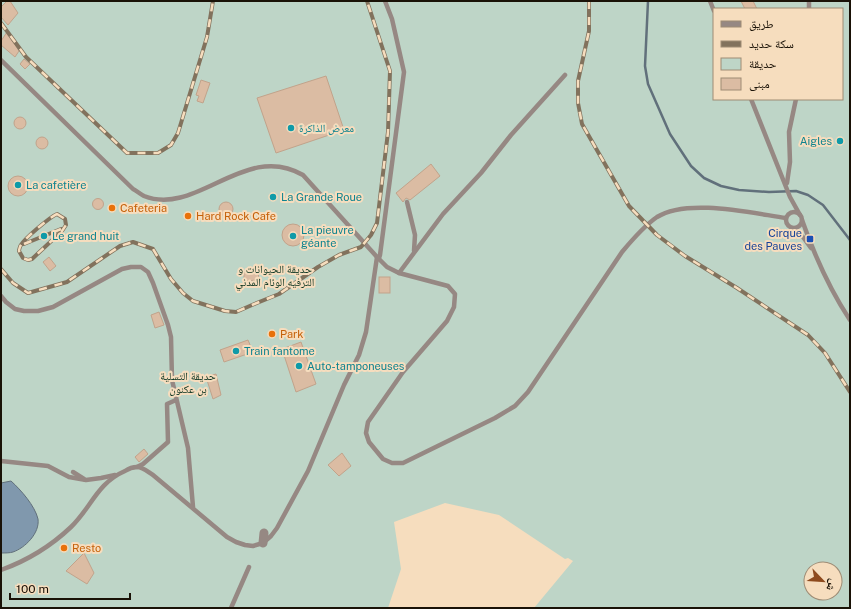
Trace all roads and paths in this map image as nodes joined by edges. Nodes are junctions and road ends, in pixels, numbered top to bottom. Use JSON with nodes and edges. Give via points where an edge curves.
{"nodes":[{"id":1,"x":385,"y":1,"type":"edge"},
{"id":2,"x":1,"y":60,"type":"edge"},
{"id":3,"x":565,"y":75,"type":"dead end"},
{"id":4,"x":751,"y":100,"type":"edge"},
{"id":5,"x":796,"y":100,"type":"edge"},
{"id":6,"x":786,"y":185,"type":"junction"},
{"id":7,"x":407,"y":202,"type":"dead end"},
{"id":8,"x":801,"y":217,"type":"junction"},
{"id":9,"x":786,"y":218,"type":"junction"},
{"id":10,"x":792,"y":229,"type":"junction"},
{"id":11,"x":413,"y":253,"type":"junction"},
{"id":12,"x":817,"y":256,"type":"junction"},
{"id":13,"x":378,"y":258,"type":"junction"},
{"id":14,"x":399,"y":273,"type":"junction"},
{"id":15,"x":1,"y":296,"type":"edge"},
{"id":16,"x":850,"y":320,"type":"edge"},
{"id":17,"x":176,"y":400,"type":"junction"},
{"id":18,"x":1,"y":460,"type":"edge"},
{"id":19,"x":136,"y":467,"type":"junction"},
{"id":20,"x":73,"y":472,"type":"dead end"},
{"id":21,"x":117,"y":474,"type":"junction"},
{"id":22,"x":86,"y":480,"type":"junction"},
{"id":23,"x":193,"y":507,"type":"junction"},
{"id":24,"x":264,"y":533,"type":"dead end"},
{"id":25,"x":263,"y":543,"type":"junction"},
{"id":26,"x":249,"y":567,"type":"dead end"},
{"id":27,"x":1,"y":570,"type":"edge"},
{"id":28,"x":231,"y":608,"type":"edge"}],
"edges":[{"from":1,"to":13,"type":"lane","via":[[392,19],[404,72]]},
{"from":2,"to":13,"type":"lane","via":[[133,189],[144,196],[176,198],[233,175],[266,166],[294,170],[302,175]]},
{"from":3,"to":11,"type":"lane","via":[[482,173],[443,214]]},
{"from":4,"to":6,"type":"lane"},
{"from":5,"to":6,"type":"lane","via":[[789,132],[790,162]]},
{"from":6,"to":8,"type":"lane"},
{"from":7,"to":11,"type":"lane","via":[[415,235]]},
{"from":8,"to":9,"type":"lane","via":[[795,212],[790,212]]},
{"from":8,"to":10,"type":"lane","via":[[800,226]]},
{"from":8,"to":12,"type":"lane"},
{"from":9,"to":10,"type":"lane","via":[[786,224]]},
{"from":9,"to":14,"type":"lane","via":[[702,207],[677,209],[657,217],[622,252],[528,392],[515,406],[496,418],[403,463],[392,463],[383,459],[369,442],[366,433],[368,422],[403,372],[447,321],[454,307],[455,294],[448,286]]},
{"from":10,"to":12,"type":"lane","via":[[803,237]]},
{"from":11,"to":14,"type":"lane"},
{"from":12,"to":16,"type":"lane","via":[[839,304]]},
{"from":13,"to":14,"type":"lane"},
{"from":13,"to":25,"type":"lane","via":[[366,332],[359,355],[308,471],[277,528]]},
{"from":15,"to":17,"type":"lane","via":[[16,309],[38,311],[122,269],[141,267],[148,272],[168,325]]},
{"from":17,"to":19,"type":"lane","via":[[167,404],[168,442]]},
{"from":17,"to":23,"type":"lane","via":[[188,448]]},
{"from":18,"to":22,"type":"lane","via":[[48,466],[69,477]]},
{"from":19,"to":21,"type":"lane"},
{"from":19,"to":23,"type":"lane","via":[[153,475]]},
{"from":20,"to":22,"type":"lane"},
{"from":21,"to":22,"type":"lane"},
{"from":21,"to":27,"type":"lane","via":[[102,487],[79,519],[60,537],[14,566]]},
{"from":23,"to":25,"type":"lane","via":[[236,542],[253,546]]},
{"from":24,"to":25,"type":"street"},
{"from":26,"to":28,"type":"lane"}]}
